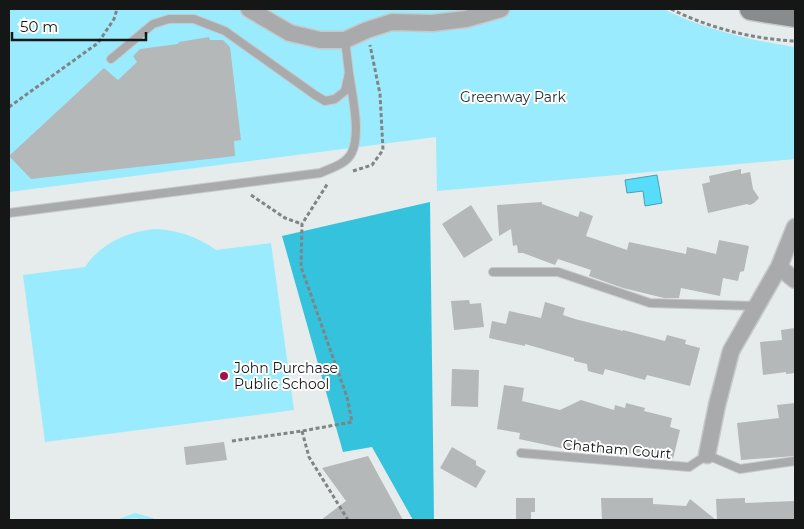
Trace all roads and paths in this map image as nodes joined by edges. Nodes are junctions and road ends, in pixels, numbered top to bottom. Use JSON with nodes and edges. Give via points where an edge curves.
{"nodes":[{"id":1,"x":117,"y":9,"type":"edge"},
{"id":2,"x":249,"y":9,"type":"edge"},
{"id":3,"x":501,"y":9,"type":"edge"},
{"id":4,"x":671,"y":9,"type":"edge"},
{"id":5,"x":751,"y":9,"type":"edge"},
{"id":6,"x":795,"y":16,"type":"edge"},
{"id":7,"x":367,"y":30,"type":"junction"},
{"id":8,"x":345,"y":40,"type":"junction"},
{"id":9,"x":795,"y":41,"type":"edge"},
{"id":10,"x":111,"y":59,"type":"dead end"},
{"id":11,"x":349,"y":73,"type":"junction"},
{"id":12,"x":9,"y":107,"type":"edge"},
{"id":13,"x":348,"y":172,"type":"dead end"},
{"id":14,"x":332,"y":177,"type":"dead end"},
{"id":15,"x":234,"y":184,"type":"junction"},
{"id":16,"x":9,"y":213,"type":"edge"},
{"id":17,"x":302,"y":224,"type":"junction"},
{"id":18,"x":795,"y":227,"type":"edge"},
{"id":19,"x":779,"y":266,"type":"junction"},
{"id":20,"x":493,"y":272,"type":"dead end"},
{"id":21,"x":795,"y":280,"type":"edge"},
{"id":22,"x":756,"y":306,"type":"junction"},
{"id":23,"x":302,"y":431,"type":"junction"},
{"id":24,"x":232,"y":441,"type":"dead end"},
{"id":25,"x":521,"y":453,"type":"dead end"},
{"id":26,"x":707,"y":455,"type":"junction"},
{"id":27,"x":795,"y":461,"type":"edge"},
{"id":28,"x":348,"y":520,"type":"edge"}],
"edges":[{"from":1,"to":12,"type":"path","via":[[98,43]]},
{"from":2,"to":8,"type":"street","via":[[290,34],[320,40]]},
{"from":3,"to":7,"type":"street","via":[[466,19],[432,23],[392,22]]},
{"from":4,"to":9,"type":"path","via":[[693,20],[730,30]]},
{"from":5,"to":6,"type":"main road"},
{"from":7,"to":8,"type":"street"},
{"from":7,"to":13,"type":"path","via":[[380,94],[383,150],[372,165]]},
{"from":8,"to":11,"type":"lane"},
{"from":10,"to":11,"type":"lane","via":[[153,24],[169,19],[194,20],[225,31],[325,101],[344,91]]},
{"from":11,"to":15,"type":"lane","via":[[356,133],[352,152],[342,163],[320,172]]},
{"from":14,"to":17,"type":"path"},
{"from":15,"to":16,"type":"lane"},
{"from":15,"to":17,"type":"path","via":[[285,218]]},
{"from":17,"to":23,"type":"path","via":[[301,267],[347,397],[352,422]]},
{"from":18,"to":19,"type":"street"},
{"from":19,"to":21,"type":"street"},
{"from":19,"to":22,"type":"street"},
{"from":20,"to":22,"type":"lane","via":[[558,272],[650,303]]},
{"from":22,"to":26,"type":"street","via":[[730,352]]},
{"from":23,"to":24,"type":"path"},
{"from":23,"to":28,"type":"path","via":[[309,457]]},
{"from":25,"to":26,"type":"lane","name":"Chatham Court","via":[[689,467]]},
{"from":26,"to":27,"type":"lane","via":[[740,469]]}]}
